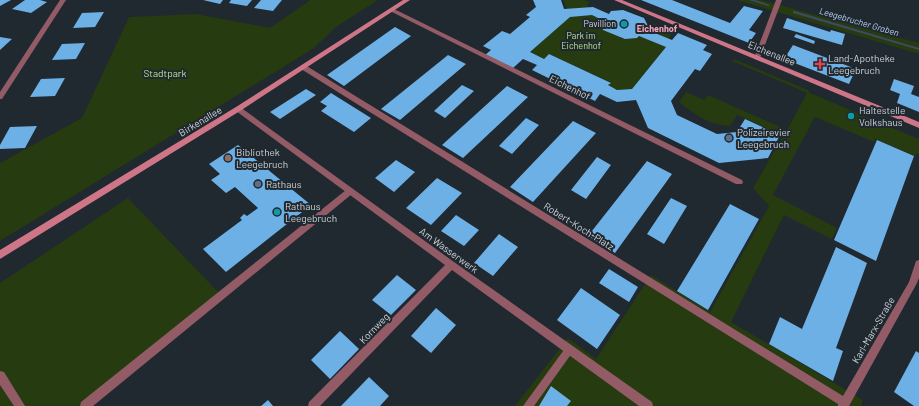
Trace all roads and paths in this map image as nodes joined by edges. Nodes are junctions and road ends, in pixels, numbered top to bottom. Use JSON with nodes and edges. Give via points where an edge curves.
{"nodes":[{"id":1,"x":63,"y":0,"type":"edge"},
{"id":2,"x":407,"y":0,"type":"edge"},
{"id":3,"x":617,"y":0,"type":"edge"},
{"id":4,"x":779,"y":0,"type":"edge"},
{"id":5,"x":392,"y":10,"type":"junction"},
{"id":6,"x":757,"y":58,"type":"junction"},
{"id":7,"x":303,"y":68,"type":"junction"},
{"id":8,"x":0,"y":97,"type":"edge"},
{"id":9,"x":238,"y":109,"type":"junction"},
{"id":10,"x":919,"y":125,"type":"edge"},
{"id":11,"x":739,"y":182,"type":"dead end"},
{"id":12,"x":349,"y":192,"type":"junction"},
{"id":13,"x":0,"y":255,"type":"edge"},
{"id":14,"x":919,"y":264,"type":"edge"},
{"id":15,"x":451,"y":265,"type":"junction"},
{"id":16,"x":569,"y":350,"type":"junction"},
{"id":17,"x":0,"y":376,"type":"edge"},
{"id":18,"x":844,"y":404,"type":"edge"},
{"id":19,"x":20,"y":406,"type":"edge"},
{"id":20,"x":85,"y":406,"type":"edge"},
{"id":21,"x":313,"y":406,"type":"edge"},
{"id":22,"x":528,"y":406,"type":"edge"},
{"id":23,"x":648,"y":406,"type":"edge"}],
"edges":[{"from":1,"to":8,"type":"street"},
{"from":2,"to":5,"type":"street","name":"Birkenallee"},
{"from":3,"to":6,"type":"street","name":"Eichenallee"},
{"from":4,"to":6,"type":"street"},
{"from":5,"to":7,"type":"street","name":"Birkenallee"},
{"from":5,"to":11,"type":"street","name":"Eichenhof"},
{"from":6,"to":10,"type":"street","name":"Eichenallee"},
{"from":7,"to":9,"type":"street","name":"Birkenallee"},
{"from":7,"to":18,"type":"street","name":"Robert-Koch-Platz"},
{"from":9,"to":12,"type":"street","name":"Am Wasserwerk"},
{"from":9,"to":13,"type":"street","name":"Birkenallee"},
{"from":12,"to":15,"type":"street","name":"Am Wasserwerk"},
{"from":12,"to":20,"type":"street"},
{"from":14,"to":18,"type":"street","name":"Karl-Marx-Straße","via":[[913,283]]},
{"from":15,"to":16,"type":"street","name":"Am Wasserwerk"},
{"from":15,"to":21,"type":"street","name":"Kornweg"},
{"from":16,"to":22,"type":"street"},
{"from":16,"to":23,"type":"street","name":"Am Wasserwerk"},
{"from":17,"to":19,"type":"street"}]}
